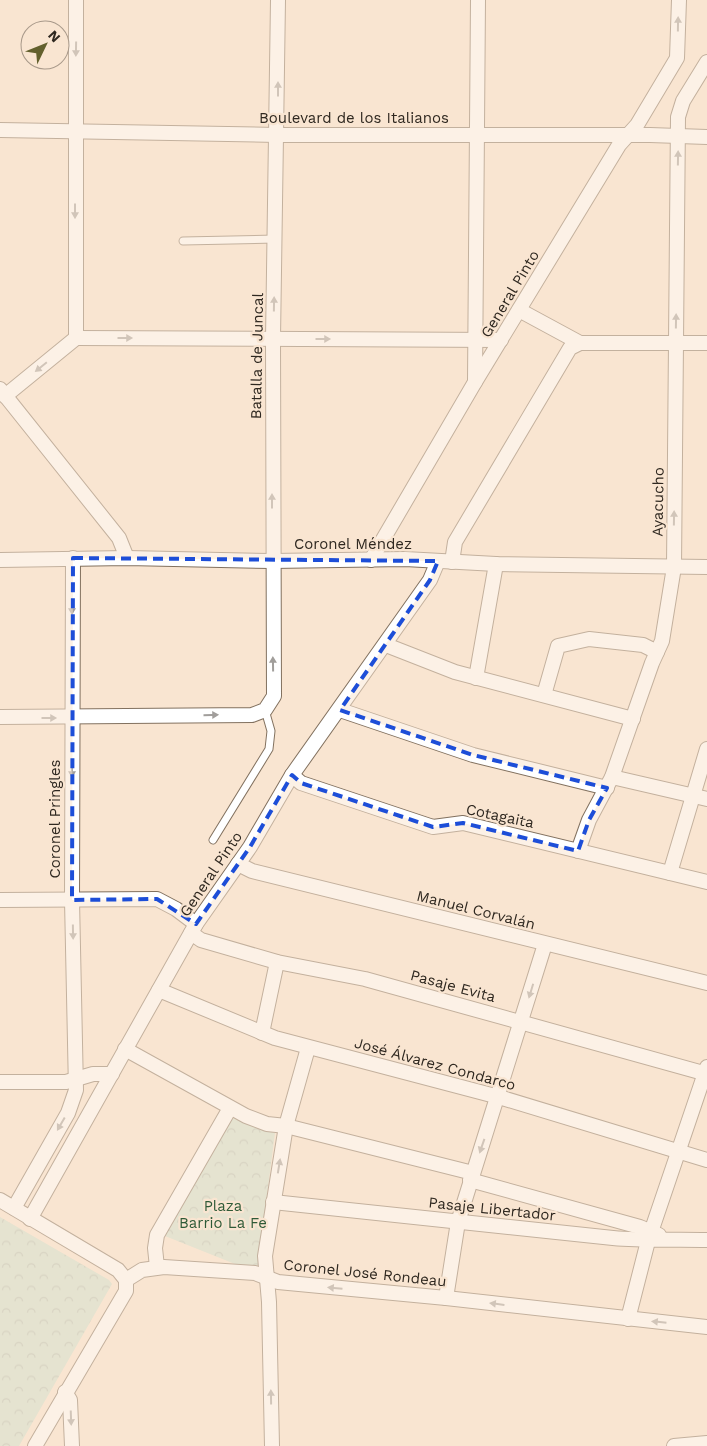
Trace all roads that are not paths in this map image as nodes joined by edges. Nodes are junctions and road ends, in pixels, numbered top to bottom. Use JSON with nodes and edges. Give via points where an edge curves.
{"nodes":[{"id":1,"x":76,"y":0,"type":"edge"},
{"id":2,"x":278,"y":0,"type":"edge"},
{"id":3,"x":478,"y":0,"type":"edge"},
{"id":4,"x":679,"y":0,"type":"edge"},
{"id":5,"x":707,"y":62,"type":"edge"},
{"id":6,"x":0,"y":130,"type":"edge"},
{"id":7,"x":75,"y":132,"type":"junction"},
{"id":8,"x":277,"y":135,"type":"junction"},
{"id":9,"x":478,"y":135,"type":"junction"},
{"id":10,"x":626,"y":136,"type":"junction"},
{"id":11,"x":678,"y":137,"type":"junction"},
{"id":12,"x":707,"y":137,"type":"edge"},
{"id":13,"x":275,"y":239,"type":"junction"},
{"id":14,"x":183,"y":241,"type":"dead end"},
{"id":15,"x":519,"y":310,"type":"junction"},
{"id":16,"x":76,"y":338,"type":"junction"},
{"id":17,"x":273,"y":339,"type":"junction"},
{"id":18,"x":474,"y":340,"type":"junction"},
{"id":19,"x":501,"y":340,"type":"junction"},
{"id":20,"x":676,"y":343,"type":"junction"},
{"id":21,"x":707,"y":343,"type":"edge"},
{"id":22,"x":575,"y":346,"type":"junction"},
{"id":23,"x":475,"y":382,"type":"junction"},
{"id":24,"x":3,"y":393,"type":"edge"},
{"id":25,"x":73,"y":558,"type":"junction"},
{"id":26,"x":127,"y":558,"type":"junction"},
{"id":27,"x":0,"y":560,"type":"edge"},
{"id":28,"x":372,"y":560,"type":"junction"},
{"id":29,"x":272,"y":561,"type":"junction"},
{"id":30,"x":445,"y":561,"type":"junction"},
{"id":31,"x":496,"y":564,"type":"junction"},
{"id":32,"x":674,"y":567,"type":"junction"},
{"id":33,"x":707,"y":567,"type":"edge"},
{"id":34,"x":386,"y":645,"type":"junction"},
{"id":35,"x":657,"y":652,"type":"junction"},
{"id":36,"x":476,"y":678,"type":"junction"},
{"id":37,"x":544,"y":696,"type":"junction"},
{"id":38,"x":265,"y":710,"type":"junction"},
{"id":39,"x":340,"y":710,"type":"junction"},
{"id":40,"x":0,"y":717,"type":"edge"},
{"id":41,"x":71,"y":718,"type":"junction"},
{"id":42,"x":633,"y":719,"type":"junction"},
{"id":43,"x":707,"y":749,"type":"edge"},
{"id":44,"x":292,"y":775,"type":"junction"},
{"id":45,"x":610,"y":783,"type":"junction"},
{"id":46,"x":692,"y":795,"type":"junction"},
{"id":47,"x":707,"y":799,"type":"edge"},
{"id":48,"x":213,"y":840,"type":"dead end"},
{"id":49,"x":578,"y":851,"type":"junction"},
{"id":50,"x":238,"y":864,"type":"junction"},
{"id":51,"x":670,"y":873,"type":"junction"},
{"id":52,"x":707,"y":882,"type":"edge"},
{"id":53,"x":0,"y":900,"type":"edge"},
{"id":54,"x":72,"y":900,"type":"junction"},
{"id":55,"x":193,"y":929,"type":"junction"},
{"id":56,"x":545,"y":944,"type":"junction"},
{"id":57,"x":278,"y":962,"type":"junction"},
{"id":58,"x":707,"y":983,"type":"edge"},
{"id":59,"x":159,"y":990,"type":"junction"},
{"id":60,"x":521,"y":1022,"type":"junction"},
{"id":61,"x":262,"y":1033,"type":"junction"},
{"id":62,"x":308,"y":1048,"type":"junction"},
{"id":63,"x":125,"y":1049,"type":"junction"},
{"id":64,"x":706,"y":1071,"type":"edge"},
{"id":65,"x":112,"y":1074,"type":"junction"},
{"id":66,"x":76,"y":1079,"type":"junction"},
{"id":67,"x":0,"y":1082,"type":"edge"},
{"id":68,"x":498,"y":1097,"type":"junction"},
{"id":69,"x":230,"y":1108,"type":"junction"},
{"id":70,"x":286,"y":1126,"type":"junction"},
{"id":71,"x":677,"y":1152,"type":"junction"},
{"id":72,"x":707,"y":1160,"type":"edge"},
{"id":73,"x":472,"y":1177,"type":"junction"},
{"id":74,"x":0,"y":1200,"type":"edge"},
{"id":75,"x":273,"y":1202,"type":"junction"},
{"id":76,"x":14,"y":1208,"type":"junction"},
{"id":77,"x":30,"y":1218,"type":"junction"},
{"id":78,"x":458,"y":1222,"type":"junction"},
{"id":79,"x":650,"y":1236,"type":"junction"},
{"id":80,"x":707,"y":1240,"type":"edge"},
{"id":81,"x":157,"y":1267,"type":"junction"},
{"id":82,"x":267,"y":1277,"type":"junction"},
{"id":83,"x":126,"y":1280,"type":"junction"},
{"id":84,"x":446,"y":1298,"type":"junction"},
{"id":85,"x":628,"y":1319,"type":"junction"},
{"id":86,"x":707,"y":1328,"type":"edge"},
{"id":87,"x":65,"y":1392,"type":"junction"},
{"id":88,"x":707,"y":1443,"type":"edge"},
{"id":89,"x":35,"y":1446,"type":"edge"},
{"id":90,"x":72,"y":1446,"type":"edge"},
{"id":91,"x":272,"y":1446,"type":"edge"},
{"id":92,"x":674,"y":1446,"type":"edge"}],
"edges":[{"from":1,"to":7,"type":"street","one_way":true},
{"from":8,"to":2,"type":"street","name":"Batalla de Juncal","one_way":true},
{"from":3,"to":9,"type":"street"},
{"from":10,"to":4,"type":"street","name":"General Pinto","one_way":true,"via":[[637,125],[674,64],[678,48]]},
{"from":5,"to":11,"type":"street","name":"Ayacucho","via":[[680,108]]},
{"from":6,"to":7,"type":"street","name":"Boulevard de los Italianos"},
{"from":7,"to":8,"type":"street","name":"Boulevard de los Italianos"},
{"from":7,"to":16,"type":"street","one_way":true},
{"from":8,"to":9,"type":"street","name":"Boulevard de los Italianos"},
{"from":8,"to":13,"type":"street","name":"Batalla de Juncal"},
{"from":9,"to":10,"type":"street","name":"Boulevard de los Italianos"},
{"from":9,"to":18,"type":"street"},
{"from":10,"to":11,"type":"street","name":"Boulevard de los Italianos"},
{"from":10,"to":15,"type":"street","name":"General Pinto"},
{"from":11,"to":12,"type":"street","name":"Boulevard de los Italianos"},
{"from":20,"to":11,"type":"street","name":"Ayacucho","one_way":true},
{"from":13,"to":14,"type":"lane"},
{"from":17,"to":13,"type":"street","name":"Batalla de Juncal","one_way":true},
{"from":15,"to":19,"type":"street","name":"General Pinto"},
{"from":15,"to":22,"type":"street"},
{"from":16,"to":17,"type":"street","one_way":true},
{"from":16,"to":24,"type":"street","one_way":true},
{"from":17,"to":18,"type":"street","one_way":true},
{"from":29,"to":17,"type":"street","name":"Batalla de Juncal","one_way":true},
{"from":18,"to":19,"type":"street"},
{"from":18,"to":23,"type":"street"},
{"from":19,"to":23,"type":"street","name":"General Pinto"},
{"from":20,"to":21,"type":"street"},
{"from":20,"to":22,"type":"street"},
{"from":32,"to":20,"type":"street","name":"Ayacucho","one_way":true},
{"from":22,"to":30,"type":"street","name":"General Pinto"},
{"from":23,"to":28,"type":"street","name":"General Pinto"},
{"from":24,"to":26,"type":"street","via":[[119,538]]},
{"from":25,"to":26,"type":"street","name":"Coronel Méndez"},
{"from":25,"to":27,"type":"street","name":"Coronel Méndez"},
{"from":25,"to":41,"type":"street","name":"Coronel Pringles","one_way":true},
{"from":26,"to":29,"type":"street","name":"Coronel Méndez"},
{"from":28,"to":29,"type":"street","name":"Coronel Méndez"},
{"from":28,"to":30,"type":"street","name":"Coronel Méndez"},
{"from":38,"to":29,"type":"street","name":"Batalla de Juncal","one_way":true,"via":[[274,696]]},
{"from":30,"to":31,"type":"street","name":"Coronel Méndez"},
{"from":30,"to":34,"type":"street","name":"General Pinto"},
{"from":31,"to":32,"type":"street","name":"Coronel Méndez"},
{"from":31,"to":36,"type":"street"},
{"from":32,"to":33,"type":"street","name":"Coronel Méndez"},
{"from":32,"to":35,"type":"street","name":"Ayacucho","via":[[666,627]]},
{"from":34,"to":36,"type":"street"},
{"from":34,"to":39,"type":"street","name":"General Pinto"},
{"from":35,"to":37,"type":"street","via":[[644,645],[589,639],[558,646]]},
{"from":35,"to":42,"type":"street","name":"Ayacucho"},
{"from":36,"to":37,"type":"street"},
{"from":37,"to":42,"type":"street"},
{"from":41,"to":38,"type":"street","one_way":true,"via":[[252,714]]},
{"from":38,"to":48,"type":"lane","via":[[271,731],[269,748]]},
{"from":39,"to":44,"type":"street","name":"General Pinto"},
{"from":39,"to":45,"type":"street","via":[[474,755]]},
{"from":40,"to":41,"type":"street","one_way":true},
{"from":41,"to":54,"type":"street","name":"Coronel Pringles","one_way":true},
{"from":42,"to":45,"type":"street","name":"Ayacucho"},
{"from":43,"to":46,"type":"street"},
{"from":44,"to":49,"type":"street","name":"Cotagaita","via":[[301,783],[432,827],[463,823]]},
{"from":44,"to":50,"type":"street","name":"General Pinto"},
{"from":45,"to":46,"type":"street"},
{"from":45,"to":49,"type":"street","name":"Ayacucho","via":[[589,820]]},
{"from":46,"to":47,"type":"street"},
{"from":46,"to":51,"type":"street"},
{"from":49,"to":51,"type":"street","name":"Cotagaita"},
{"from":50,"to":55,"type":"street","name":"General Pinto"},
{"from":50,"to":56,"type":"street","name":"Manuel Corvalán","via":[[252,872]]},
{"from":51,"to":52,"type":"street","name":"Cotagaita"},
{"from":53,"to":54,"type":"street"},
{"from":54,"to":55,"type":"street","name":"Pasaje Evita","via":[[156,899],[164,902]]},
{"from":54,"to":66,"type":"street","name":"Coronel Pringles","one_way":true},
{"from":55,"to":57,"type":"street","name":"Pasaje Evita","via":[[201,940]]},
{"from":55,"to":59,"type":"street","name":"General Pinto"},
{"from":56,"to":58,"type":"street","name":"Manuel Corvalán"},
{"from":56,"to":60,"type":"street","one_way":true},
{"from":57,"to":60,"type":"street","name":"Pasaje Evita","via":[[365,980]]},
{"from":57,"to":61,"type":"street"},
{"from":59,"to":61,"type":"street","name":"José Álvarez Condarco"},
{"from":59,"to":63,"type":"street","name":"General Pinto"},
{"from":60,"to":64,"type":"street","name":"Pasaje Evita"},
{"from":60,"to":68,"type":"street"},
{"from":61,"to":62,"type":"street","name":"José Álvarez Condarco"},
{"from":62,"to":68,"type":"street","name":"José Álvarez Condarco"},
{"from":62,"to":70,"type":"street"},
{"from":63,"to":65,"type":"street","name":"General Pinto"},
{"from":63,"to":69,"type":"street"},
{"from":64,"to":71,"type":"street"},
{"from":65,"to":66,"type":"street","via":[[93,1074]]},
{"from":65,"to":77,"type":"street","name":"General Pinto"},
{"from":66,"to":67,"type":"street","via":[[66,1082]]},
{"from":66,"to":76,"type":"street","one_way":true,"via":[[76,1090],[68,1113]]},
{"from":68,"to":71,"type":"street","name":"José Álvarez Condarco"},
{"from":68,"to":73,"type":"street","one_way":true},
{"from":69,"to":70,"type":"street","via":[[258,1121]]},
{"from":69,"to":81,"type":"street","via":[[157,1235]]},
{"from":70,"to":73,"type":"street"},
{"from":75,"to":70,"type":"street","one_way":true},
{"from":71,"to":72,"type":"street","name":"José Álvarez Condarco"},
{"from":71,"to":79,"type":"street"},
{"from":73,"to":78,"type":"street"},
{"from":73,"to":79,"type":"street"},
{"from":74,"to":76,"type":"street"},
{"from":75,"to":78,"type":"street","name":"Pasaje Libertador"},
{"from":75,"to":82,"type":"street","via":[[265,1256]]},
{"from":76,"to":77,"type":"street"},
{"from":77,"to":83,"type":"street","via":[[118,1270]]},
{"from":78,"to":79,"type":"street","name":"Pasaje Libertador"},
{"from":78,"to":84,"type":"street"},
{"from":79,"to":80,"type":"street","name":"Pasaje Libertador"},
{"from":79,"to":85,"type":"street"},
{"from":81,"to":82,"type":"street","name":"Coronel José Rondeau"},
{"from":81,"to":83,"type":"street","name":"Coronel José Rondeau","via":[[142,1270]]},
{"from":84,"to":82,"type":"street","name":"Coronel José Rondeau","one_way":true,"via":[[278,1282]]},
{"from":91,"to":82,"type":"street","one_way":true},
{"from":83,"to":87,"type":"street","via":[[126,1291]]},
{"from":85,"to":84,"type":"street","name":"Coronel José Rondeau","one_way":true},
{"from":86,"to":85,"type":"street","name":"Coronel José Rondeau","one_way":true},
{"from":87,"to":89,"type":"street"},
{"from":87,"to":90,"type":"street","one_way":true,"via":[[70,1400]]},
{"from":88,"to":92,"type":"street"}]}
